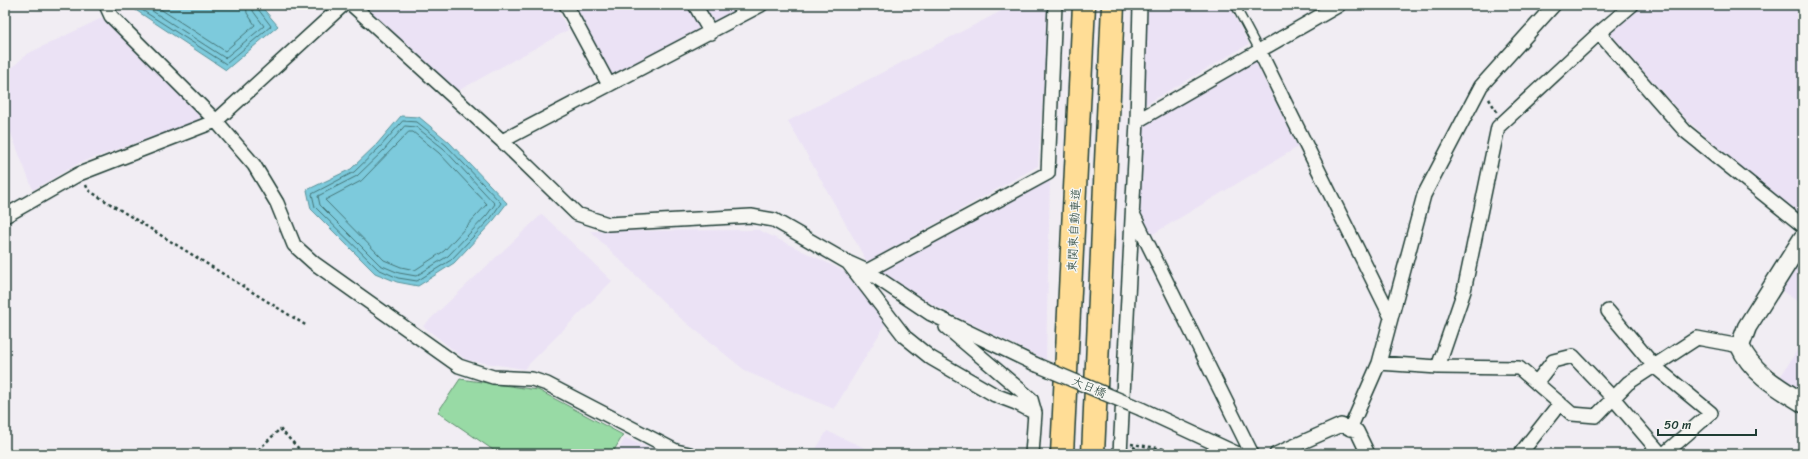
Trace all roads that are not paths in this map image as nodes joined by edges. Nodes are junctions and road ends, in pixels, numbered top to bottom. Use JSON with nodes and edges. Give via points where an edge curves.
{"nodes":[{"id":1,"x":106,"y":5,"type":"edge"},
{"id":2,"x":343,"y":5,"type":"edge"},
{"id":3,"x":566,"y":5,"type":"edge"},
{"id":4,"x":695,"y":5,"type":"edge"},
{"id":5,"x":761,"y":5,"type":"edge"},
{"id":6,"x":1055,"y":5,"type":"edge"},
{"id":7,"x":1084,"y":5,"type":"edge"},
{"id":8,"x":1113,"y":5,"type":"edge"},
{"id":9,"x":1140,"y":5,"type":"edge"},
{"id":10,"x":1235,"y":5,"type":"edge"},
{"id":11,"x":1339,"y":5,"type":"edge"},
{"id":12,"x":1554,"y":5,"type":"edge"},
{"id":13,"x":1632,"y":5,"type":"edge"},
{"id":14,"x":359,"y":7,"type":"edge"},
{"id":15,"x":711,"y":33,"type":"junction"},
{"id":16,"x":1599,"y":33,"type":"junction"},
{"id":17,"x":1258,"y":50,"type":"junction"},
{"id":18,"x":609,"y":85,"type":"junction"},
{"id":19,"x":216,"y":121,"type":"junction"},
{"id":20,"x":1138,"y":121,"type":"junction"},
{"id":21,"x":502,"y":141,"type":"junction"},
{"id":22,"x":1133,"y":215,"type":"junction"},
{"id":23,"x":5,"y":216,"type":"edge"},
{"id":24,"x":1803,"y":226,"type":"edge"},
{"id":25,"x":1803,"y":238,"type":"edge"},
{"id":26,"x":848,"y":262,"type":"junction"},
{"id":27,"x":867,"y":271,"type":"junction"},
{"id":28,"x":1608,"y":311,"type":"dead end"},
{"id":29,"x":931,"y":314,"type":"junction"},
{"id":30,"x":1391,"y":317,"type":"junction"},
{"id":31,"x":1740,"y":346,"type":"junction"},
{"id":32,"x":1379,"y":363,"type":"junction"},
{"id":33,"x":1654,"y":366,"type":"junction"},
{"id":34,"x":1438,"y":367,"type":"junction"},
{"id":35,"x":1536,"y":383,"type":"junction"},
{"id":36,"x":1613,"y":398,"type":"junction"},
{"id":37,"x":1560,"y":403,"type":"junction"},
{"id":38,"x":1803,"y":403,"type":"edge"},
{"id":39,"x":1035,"y":413,"type":"junction"},
{"id":40,"x":1350,"y":429,"type":"junction"},
{"id":41,"x":1121,"y":448,"type":"edge"},
{"id":42,"x":690,"y":454,"type":"edge"},
{"id":43,"x":1032,"y":454,"type":"edge"},
{"id":44,"x":1062,"y":454,"type":"edge"},
{"id":45,"x":1093,"y":454,"type":"edge"},
{"id":46,"x":1238,"y":454,"type":"edge"},
{"id":47,"x":1252,"y":454,"type":"edge"},
{"id":48,"x":1276,"y":454,"type":"edge"},
{"id":49,"x":1368,"y":454,"type":"edge"},
{"id":50,"x":1520,"y":454,"type":"edge"},
{"id":51,"x":1662,"y":454,"type":"edge"}],
"edges":[{"from":1,"to":19,"type":"street","via":[[111,16]]},
{"from":2,"to":19,"type":"street"},
{"from":3,"to":18,"type":"street"},
{"from":4,"to":15,"type":"street"},
{"from":5,"to":15,"type":"street"},
{"from":6,"to":27,"type":"street","via":[[1048,173]]},
{"from":7,"to":44,"type":"highway","name":"東関東自動車道"},
{"from":8,"to":45,"type":"highway"},
{"from":9,"to":20,"type":"street"},
{"from":10,"to":17,"type":"lane"},
{"from":11,"to":17,"type":"street"},
{"from":12,"to":30,"type":"street","via":[[1482,86],[1424,194]]},
{"from":13,"to":16,"type":"street"},
{"from":14,"to":21,"type":"street"},
{"from":15,"to":18,"type":"street"},
{"from":16,"to":24,"type":"street","via":[[1685,131]]},
{"from":16,"to":34,"type":"street","via":[[1498,127],[1464,291]]},
{"from":17,"to":20,"type":"street"},
{"from":17,"to":30,"type":"street"},
{"from":18,"to":21,"type":"street"},
{"from":19,"to":23,"type":"street","via":[[79,174]]},
{"from":19,"to":42,"type":"street","via":[[254,165],[277,202],[294,245],[459,366],[494,377],[532,379],[547,384],[676,451]]},
{"from":20,"to":22,"type":"street"},
{"from":21,"to":26,"type":"street","via":[[577,214],[608,224],[751,216],[774,220]]},
{"from":22,"to":41,"type":"street"},
{"from":22,"to":47,"type":"street"},
{"from":25,"to":31,"type":"street","via":[[1746,327]]},
{"from":26,"to":27,"type":"street"},
{"from":26,"to":39,"type":"street","via":[[905,336],[931,358],[995,395]]},
{"from":27,"to":29,"type":"street"},
{"from":28,"to":33,"type":"street"},
{"from":29,"to":39,"type":"street","via":[[1017,385],[1031,399]]},
{"from":29,"to":46,"type":"street","name":"大日橋","bridge":true,"via":[[1037,365],[1142,409]]},
{"from":30,"to":32,"type":"street"},
{"from":31,"to":33,"type":"street","via":[[1697,338]]},
{"from":31,"to":38,"type":"street","via":[[1746,359],[1758,371]]},
{"from":32,"to":34,"type":"street"},
{"from":32,"to":40,"type":"street"},
{"from":33,"to":36,"type":"street","via":[[1628,383]]},
{"from":33,"to":51,"type":"street","via":[[1711,413]]},
{"from":34,"to":35,"type":"street","via":[[1519,368]]},
{"from":35,"to":36,"type":"street","via":[[1553,361],[1573,356]]},
{"from":35,"to":37,"type":"street"},
{"from":36,"to":37,"type":"street","via":[[1596,416],[1572,414]]},
{"from":36,"to":51,"type":"street"},
{"from":37,"to":50,"type":"street"},
{"from":39,"to":43,"type":"street"},
{"from":40,"to":48,"type":"street","via":[[1341,426]]},
{"from":40,"to":49,"type":"street","via":[[1357,431]]}]}
